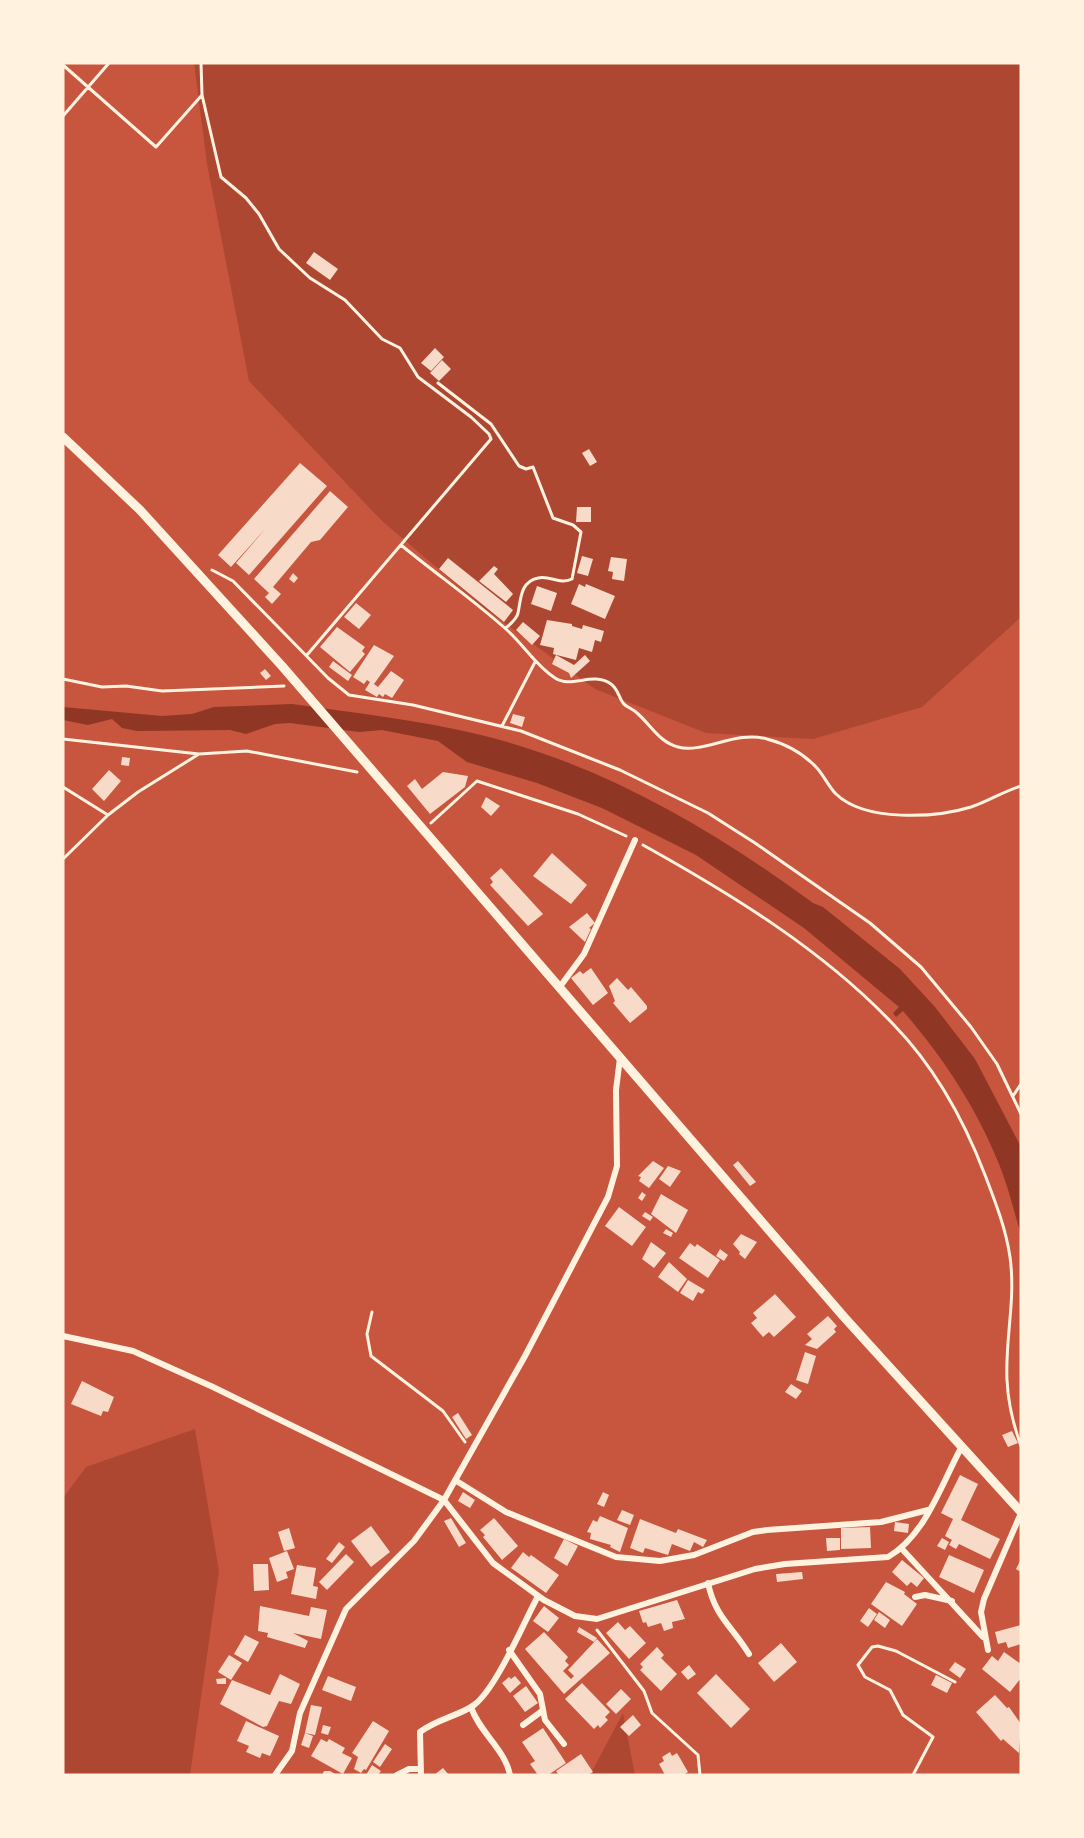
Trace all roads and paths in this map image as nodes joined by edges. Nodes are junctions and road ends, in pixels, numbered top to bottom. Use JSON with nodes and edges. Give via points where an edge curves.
{"nodes":[{"id":1,"x":109,"y":63,"type":"edge"},
{"id":2,"x":201,"y":63,"type":"edge"},
{"id":3,"x":63,"y":65,"type":"edge"},
{"id":4,"x":88,"y":87,"type":"junction"},
{"id":5,"x":202,"y":95,"type":"junction"},
{"id":6,"x":63,"y":116,"type":"edge"},
{"id":7,"x":438,"y":383,"type":"dead end"},
{"id":8,"x":63,"y":437,"type":"edge"},
{"id":9,"x":401,"y":545,"type":"junction"},
{"id":10,"x":198,"y":572,"type":"junction"},
{"id":11,"x":506,"y":628,"type":"junction"},
{"id":12,"x":307,"y":655,"type":"junction"},
{"id":13,"x":535,"y":663,"type":"junction"},
{"id":14,"x":63,"y":679,"type":"edge"},
{"id":15,"x":300,"y":688,"type":"junction"},
{"id":16,"x":502,"y":726,"type":"junction"},
{"id":17,"x":63,"y":739,"type":"edge"},
{"id":18,"x":199,"y":754,"type":"junction"},
{"id":19,"x":368,"y":767,"type":"junction"},
{"id":20,"x":1021,"y":786,"type":"edge"},
{"id":21,"x":63,"y":787,"type":"edge"},
{"id":22,"x":108,"y":815,"type":"junction"},
{"id":23,"x":423,"y":830,"type":"junction"},
{"id":24,"x":634,"y":840,"type":"junction"},
{"id":25,"x":63,"y":859,"type":"edge"},
{"id":26,"x":559,"y":988,"type":"junction"},
{"id":27,"x":620,"y":1058,"type":"junction"},
{"id":28,"x":1021,"y":1084,"type":"edge"},
{"id":29,"x":1013,"y":1096,"type":"junction"},
{"id":30,"x":1021,"y":1114,"type":"edge"},
{"id":31,"x":372,"y":1312,"type":"dead end"},
{"id":32,"x":63,"y":1336,"type":"edge"},
{"id":33,"x":1021,"y":1446,"type":"edge"},
{"id":34,"x":961,"y":1448,"type":"junction"},
{"id":35,"x":471,"y":1451,"type":"junction"},
{"id":36,"x":455,"y":1480,"type":"junction"},
{"id":37,"x":444,"y":1500,"type":"junction"},
{"id":38,"x":928,"y":1510,"type":"junction"},
{"id":39,"x":1021,"y":1513,"type":"edge"},
{"id":40,"x":902,"y":1549,"type":"junction"},
{"id":41,"x":708,"y":1583,"type":"junction"},
{"id":42,"x":538,"y":1596,"type":"junction"},
{"id":43,"x":915,"y":1597,"type":"dead end"},
{"id":44,"x":952,"y":1601,"type":"junction"},
{"id":45,"x":590,"y":1618,"type":"junction"},
{"id":46,"x":984,"y":1637,"type":"junction"},
{"id":47,"x":509,"y":1650,"type":"junction"},
{"id":48,"x":988,"y":1650,"type":"dead end"},
{"id":49,"x":749,"y":1654,"type":"dead end"},
{"id":50,"x":955,"y":1682,"type":"dead end"},
{"id":51,"x":471,"y":1707,"type":"junction"},
{"id":52,"x":542,"y":1711,"type":"junction"},
{"id":53,"x":523,"y":1725,"type":"dead end"},
{"id":54,"x":564,"y":1744,"type":"dead end"},
{"id":55,"x":420,"y":1772,"type":"edge"},
{"id":56,"x":275,"y":1775,"type":"edge"},
{"id":57,"x":396,"y":1775,"type":"edge"},
{"id":58,"x":510,"y":1775,"type":"edge"},
{"id":59,"x":700,"y":1775,"type":"edge"},
{"id":60,"x":913,"y":1775,"type":"edge"}],
"edges":[{"from":1,"to":4,"type":"path"},
{"from":2,"to":5,"type":"path"},
{"from":3,"to":4,"type":"path"},
{"from":4,"to":5,"type":"path","via":[[156,147]]},
{"from":4,"to":6,"type":"path"},
{"from":5,"to":9,"type":"path","via":[[220,177],[246,198],[279,249],[310,278],[345,300],[382,339],[400,348],[418,377],[489,434],[489,443]]},
{"from":7,"to":11,"type":"path","via":[[490,424],[519,466],[533,467],[553,518],[581,532],[572,579],[560,582],[543,577],[532,581],[521,592],[518,616]]},
{"from":8,"to":10,"type":"main road"},
{"from":9,"to":11,"type":"path"},
{"from":9,"to":12,"type":"path"},
{"from":10,"to":12,"type":"path","via":[[214,570],[233,581]]},
{"from":10,"to":15,"type":"main road"},
{"from":11,"to":13,"type":"path"},
{"from":12,"to":16,"type":"path","via":[[349,695]]},
{"from":13,"to":16,"type":"path"},
{"from":13,"to":20,"type":"path","via":[[565,682],[604,680],[614,686],[625,705],[656,735],[676,747],[746,737],[781,744],[808,759],[839,797],[879,814],[953,811]]},
{"from":14,"to":15,"type":"path","via":[[102,687],[162,691],[274,685]]},
{"from":15,"to":19,"type":"main road"},
{"from":16,"to":29,"type":"path","via":[[620,770],[708,813],[870,923],[921,967],[971,1027]]},
{"from":17,"to":18,"type":"path"},
{"from":18,"to":19,"type":"path","via":[[246,751],[353,773]]},
{"from":18,"to":22,"type":"path"},
{"from":19,"to":23,"type":"main road"},
{"from":21,"to":22,"type":"path"},
{"from":22,"to":25,"type":"path"},
{"from":23,"to":24,"type":"path","via":[[477,781],[578,814]]},
{"from":23,"to":26,"type":"main road"},
{"from":24,"to":26,"type":"street","via":[[584,954]]},
{"from":24,"to":33,"type":"path","via":[[729,892],[820,960],[894,1024],[957,1112],[976,1150],[1007,1245],[1014,1295],[1007,1379]]},
{"from":26,"to":27,"type":"main road"},
{"from":27,"to":34,"type":"main road"},
{"from":27,"to":35,"type":"street","via":[[616,1090],[617,1166],[608,1197]]},
{"from":28,"to":29,"type":"path"},
{"from":29,"to":30,"type":"path"},
{"from":31,"to":35,"type":"path","via":[[367,1334],[371,1356],[443,1412]]},
{"from":32,"to":37,"type":"street","via":[[133,1351]]},
{"from":34,"to":38,"type":"street"},
{"from":34,"to":39,"type":"main road"},
{"from":35,"to":36,"type":"street"},
{"from":36,"to":37,"type":"street"},
{"from":36,"to":38,"type":"street","via":[[506,1512],[601,1552],[642,1560],[694,1555],[768,1530],[881,1522]]},
{"from":37,"to":42,"type":"street","via":[[493,1563]]},
{"from":37,"to":56,"type":"street","via":[[414,1541],[346,1609],[300,1713],[292,1751]]},
{"from":38,"to":40,"type":"street"},
{"from":39,"to":46,"type":"street","via":[[984,1599]]},
{"from":40,"to":41,"type":"street","via":[[876,1559],[755,1569]]},
{"from":40,"to":44,"type":"street"},
{"from":41,"to":45,"type":"street"},
{"from":41,"to":49,"type":"street","via":[[716,1610]]},
{"from":42,"to":45,"type":"street","via":[[575,1616]]},
{"from":42,"to":47,"type":"street"},
{"from":43,"to":44,"type":"street","via":[[925,1595]]},
{"from":44,"to":46,"type":"street"},
{"from":45,"to":59,"type":"path","via":[[644,1691],[652,1713],[698,1755]]},
{"from":46,"to":48,"type":"street"},
{"from":47,"to":51,"type":"street","via":[[489,1687]]},
{"from":47,"to":52,"type":"street","via":[[540,1694]]},
{"from":50,"to":60,"type":"path","via":[[886,1648],[872,1647],[860,1660],[858,1665],[865,1677],[890,1690],[903,1715],[933,1737]]},
{"from":51,"to":55,"type":"street","via":[[420,1732]]},
{"from":51,"to":58,"type":"street","via":[[476,1722],[495,1744]]},
{"from":52,"to":53,"type":"street"},
{"from":52,"to":54,"type":"street"},
{"from":55,"to":57,"type":"street","via":[[409,1769]]}]}
